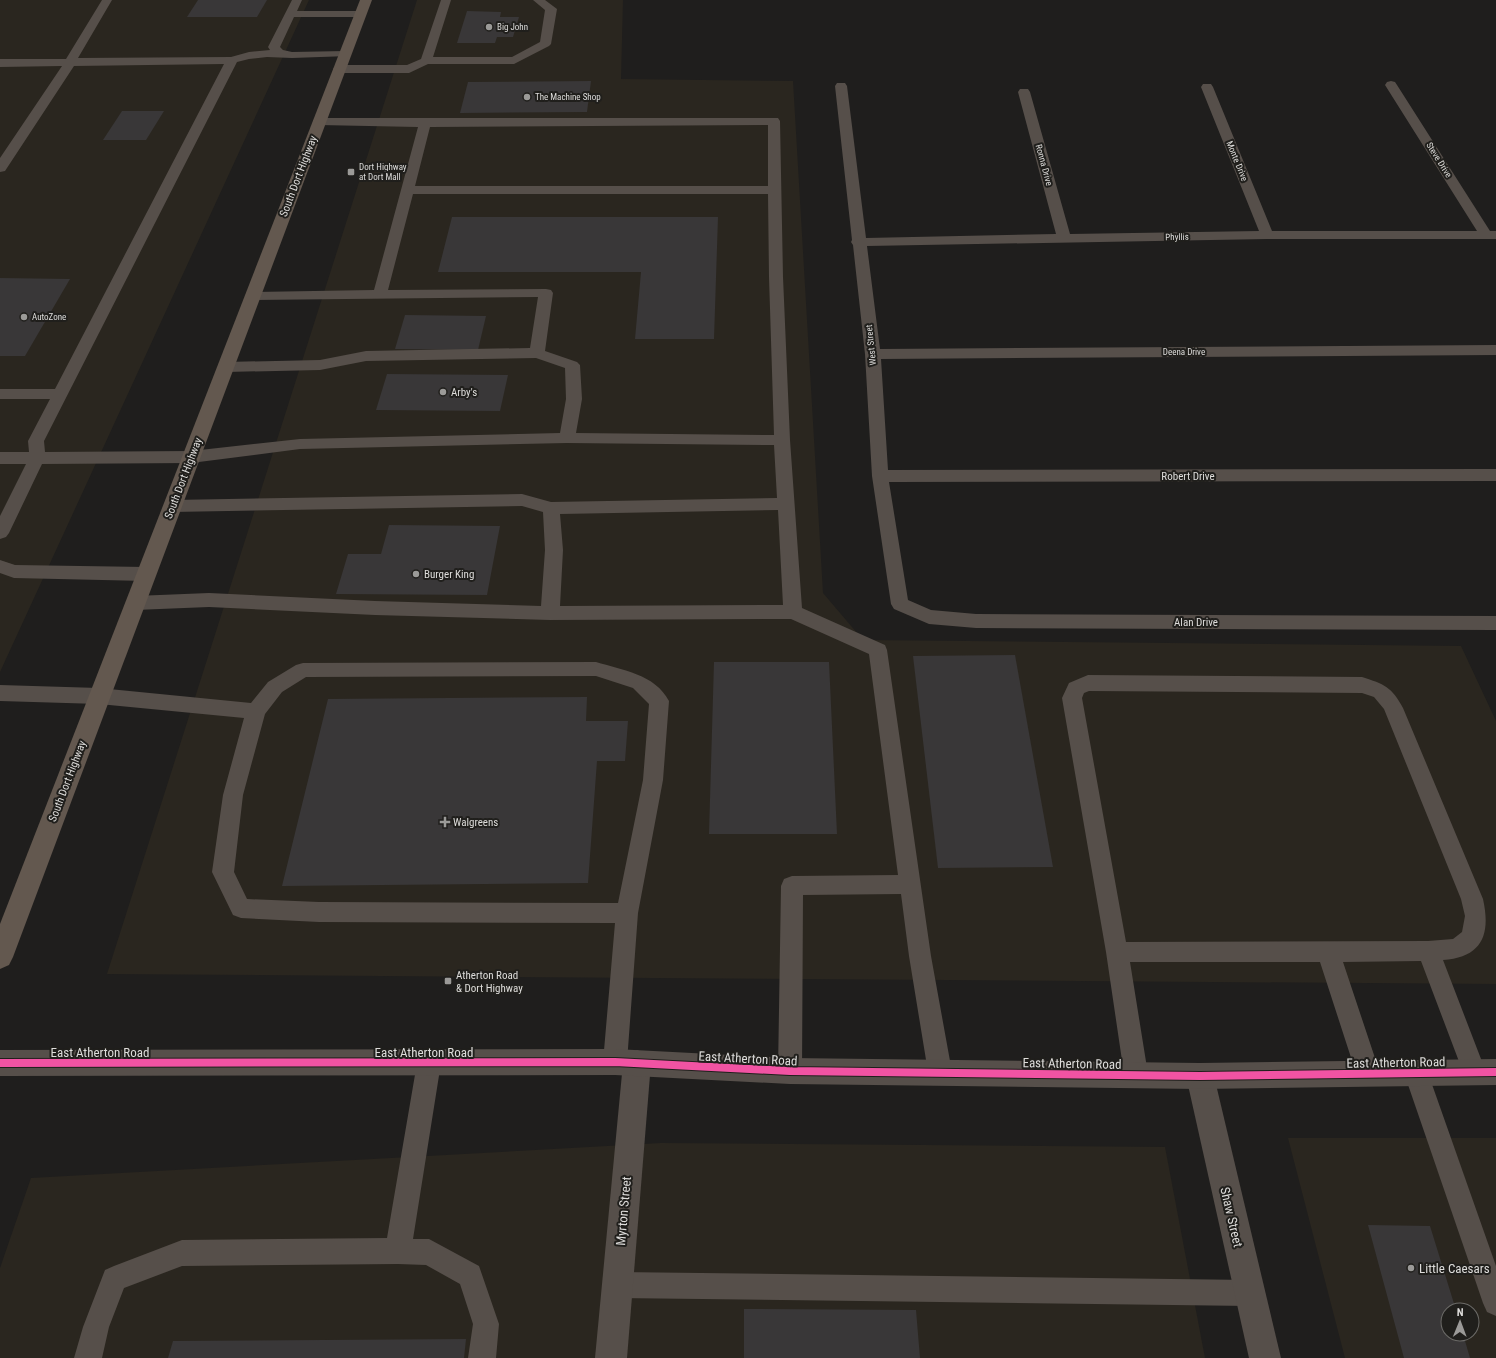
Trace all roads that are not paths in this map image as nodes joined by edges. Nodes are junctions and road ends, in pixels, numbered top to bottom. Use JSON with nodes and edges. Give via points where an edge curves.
{"nodes":[{"id":1,"x":107,"y":0,"type":"edge"},
{"id":2,"x":297,"y":0,"type":"edge"},
{"id":3,"x":446,"y":0,"type":"edge"},
{"id":4,"x":538,"y":0,"type":"edge"},
{"id":5,"x":363,"y":7,"type":"edge"},
{"id":6,"x":291,"y":14,"type":"junction"},
{"id":7,"x":279,"y":53,"type":"junction"},
{"id":8,"x":232,"y":60,"type":"junction"},
{"id":9,"x":0,"y":62,"type":"edge"},
{"id":10,"x":70,"y":62,"type":"junction"},
{"id":11,"x":342,"y":62,"type":"junction"},
{"id":12,"x":426,"y":62,"type":"junction"},
{"id":13,"x":1391,"y":85,"type":"dead end"},
{"id":14,"x":841,"y":86,"type":"dead end"},
{"id":15,"x":1207,"y":87,"type":"dead end"},
{"id":16,"x":1024,"y":92,"type":"dead end"},
{"id":17,"x":319,"y":121,"type":"junction"},
{"id":18,"x":425,"y":123,"type":"junction"},
{"id":19,"x":0,"y":168,"type":"edge"},
{"id":20,"x":408,"y":190,"type":"junction"},
{"id":21,"x":775,"y":190,"type":"junction"},
{"id":22,"x":1267,"y":235,"type":"junction"},
{"id":23,"x":1491,"y":235,"type":"edge"},
{"id":24,"x":1064,"y":239,"type":"junction"},
{"id":25,"x":858,"y":242,"type":"junction"},
{"id":26,"x":380,"y":295,"type":"junction"},
{"id":27,"x":252,"y":296,"type":"junction"},
{"id":28,"x":1496,"y":350,"type":"edge"},
{"id":29,"x":538,"y":353,"type":"junction"},
{"id":30,"x":873,"y":354,"type":"junction"},
{"id":31,"x":226,"y":367,"type":"junction"},
{"id":32,"x":0,"y":394,"type":"edge"},
{"id":33,"x":60,"y":394,"type":"junction"},
{"id":34,"x":567,"y":438,"type":"junction"},
{"id":35,"x":782,"y":440,"type":"junction"},
{"id":36,"x":191,"y":457,"type":"junction"},
{"id":37,"x":0,"y":458,"type":"edge"},
{"id":38,"x":37,"y":458,"type":"junction"},
{"id":39,"x":1496,"y":475,"type":"edge"},
{"id":40,"x":880,"y":476,"type":"junction"},
{"id":41,"x":786,"y":504,"type":"junction"},
{"id":42,"x":172,"y":506,"type":"junction"},
{"id":43,"x":551,"y":508,"type":"junction"},
{"id":44,"x":0,"y":533,"type":"edge"},
{"id":45,"x":0,"y":566,"type":"edge"},
{"id":46,"x":146,"y":574,"type":"junction"},
{"id":47,"x":135,"y":603,"type":"junction"},
{"id":48,"x":900,"y":604,"type":"joint"},
{"id":49,"x":793,"y":612,"type":"junction"},
{"id":50,"x":550,"y":613,"type":"junction"},
{"id":51,"x":1496,"y":623,"type":"edge"},
{"id":52,"x":0,"y":693,"type":"edge"},
{"id":53,"x":99,"y":696,"type":"junction"},
{"id":54,"x":256,"y":711,"type":"junction"},
{"id":55,"x":911,"y":884,"type":"junction"},
{"id":56,"x":627,"y":913,"type":"junction"},
{"id":57,"x":1328,"y":951,"type":"junction"},
{"id":58,"x":1428,"y":951,"type":"junction"},
{"id":59,"x":1117,"y":952,"type":"junction"},
{"id":60,"x":0,"y":957,"type":"edge"},
{"id":61,"x":0,"y":1063,"type":"edge"},
{"id":62,"x":429,"y":1063,"type":"junction"},
{"id":63,"x":626,"y":1063,"type":"junction"},
{"id":64,"x":790,"y":1071,"type":"junction"},
{"id":65,"x":940,"y":1072,"type":"junction"},
{"id":66,"x":1485,"y":1072,"type":"edge"},
{"id":67,"x":1416,"y":1073,"type":"junction"},
{"id":68,"x":1136,"y":1074,"type":"junction"},
{"id":69,"x":1368,"y":1074,"type":"junction"},
{"id":70,"x":1200,"y":1076,"type":"junction"},
{"id":71,"x":398,"y":1251,"type":"junction"},
{"id":72,"x":617,"y":1285,"type":"junction"},
{"id":73,"x":1250,"y":1293,"type":"junction"},
{"id":74,"x":1496,"y":1303,"type":"edge"},
{"id":75,"x":88,"y":1358,"type":"edge"},
{"id":76,"x":482,"y":1358,"type":"edge"},
{"id":77,"x":611,"y":1358,"type":"edge"},
{"id":78,"x":1265,"y":1358,"type":"edge"}],
"edges":[{"from":1,"to":10,"type":"lane"},
{"from":2,"to":6,"type":"lane"},
{"from":3,"to":12,"type":"lane"},
{"from":4,"to":12,"type":"lane","via":[[551,9],[545,44],[514,60]]},
{"from":5,"to":6,"type":"lane"},
{"from":5,"to":11,"type":"main road","name":"South Dort Highway"},
{"from":6,"to":7,"type":"lane","via":[[274,47]]},
{"from":7,"to":8,"type":"lane"},
{"from":7,"to":11,"type":"lane"},
{"from":8,"to":10,"type":"lane"},
{"from":8,"to":33,"type":"lane"},
{"from":9,"to":10,"type":"lane"},
{"from":10,"to":19,"type":"lane"},
{"from":11,"to":12,"type":"lane","via":[[409,69]]},
{"from":11,"to":17,"type":"main road","name":"South Dort Highway"},
{"from":13,"to":23,"type":"lane","name":"Steve Drive"},
{"from":14,"to":25,"type":"lane","name":"West Street"},
{"from":15,"to":22,"type":"lane","name":"Monte Drive"},
{"from":16,"to":24,"type":"lane","name":"Ronna Drive"},
{"from":17,"to":18,"type":"lane"},
{"from":17,"to":27,"type":"main road","name":"South Dort Highway"},
{"from":18,"to":20,"type":"lane"},
{"from":18,"to":21,"type":"lane","via":[[774,121]]},
{"from":20,"to":21,"type":"lane"},
{"from":20,"to":26,"type":"lane"},
{"from":21,"to":35,"type":"lane"},
{"from":22,"to":23,"type":"lane","name":"Phyllis"},
{"from":22,"to":24,"type":"lane","name":"Phyllis"},
{"from":24,"to":25,"type":"lane","name":"Phyllis"},
{"from":25,"to":30,"type":"lane","name":"West Street"},
{"from":26,"to":27,"type":"lane"},
{"from":26,"to":29,"type":"lane","via":[[546,293]]},
{"from":27,"to":31,"type":"main road","name":"South Dort Highway"},
{"from":28,"to":30,"type":"lane","name":"Deena Drive"},
{"from":29,"to":31,"type":"lane","via":[[366,356],[320,365]]},
{"from":29,"to":34,"type":"lane","via":[[572,365],[574,399]]},
{"from":30,"to":40,"type":"lane","name":"West Street"},
{"from":31,"to":36,"type":"main road","name":"South Dort Highway"},
{"from":32,"to":33,"type":"lane"},
{"from":33,"to":38,"type":"lane","via":[[36,441]]},
{"from":34,"to":35,"type":"lane"},
{"from":34,"to":36,"type":"lane","via":[[300,444]]},
{"from":35,"to":41,"type":"lane"},
{"from":36,"to":38,"type":"lane"},
{"from":36,"to":42,"type":"main road","name":"South Dort Highway"},
{"from":37,"to":38,"type":"lane"},
{"from":38,"to":44,"type":"lane"},
{"from":39,"to":40,"type":"lane","name":"Robert Drive"},
{"from":40,"to":48,"type":"lane","name":"West Street"},
{"from":41,"to":43,"type":"lane"},
{"from":41,"to":49,"type":"lane"},
{"from":42,"to":43,"type":"lane","via":[[522,500]]},
{"from":42,"to":46,"type":"main road","name":"South Dort Highway"},
{"from":43,"to":50,"type":"lane","via":[[554,550]]},
{"from":45,"to":46,"type":"lane","via":[[14,571]]},
{"from":46,"to":47,"type":"main road","name":"South Dort Highway"},
{"from":47,"to":50,"type":"lane","via":[[209,600]]},
{"from":47,"to":53,"type":"main road","name":"South Dort Highway"},
{"from":48,"to":51,"type":"lane","name":"Alan Drive","via":[[929,617],[976,621]]},
{"from":49,"to":50,"type":"lane"},
{"from":49,"to":55,"type":"lane","via":[[878,650]]},
{"from":52,"to":53,"type":"lane"},
{"from":53,"to":54,"type":"lane"},
{"from":53,"to":60,"type":"main road","name":"South Dort Highway"},
{"from":54,"to":56,"type":"lane","via":[[233,795],[223,872],[241,908],[319,912]]},
{"from":54,"to":56,"type":"lane","via":[[275,687],[304,670],[596,669],[640,683],[659,701],[653,780]]},
{"from":55,"to":64,"type":"lane","via":[[792,886]]},
{"from":55,"to":65,"type":"lane","via":[[920,956]]},
{"from":56,"to":63,"type":"lane"},
{"from":57,"to":58,"type":"lane"},
{"from":57,"to":59,"type":"lane"},
{"from":57,"to":69,"type":"lane"},
{"from":58,"to":59,"type":"lane","via":[[1457,949],[1472,938],[1476,916],[1472,899],[1386,694],[1362,685],[1088,684],[1076,688],[1072,698]]},
{"from":58,"to":66,"type":"lane"},
{"from":59,"to":68,"type":"lane"},
{"from":61,"to":62,"type":"street","name":"East Atherton Road"},
{"from":62,"to":63,"type":"street","name":"East Atherton Road"},
{"from":62,"to":71,"type":"lane"},
{"from":63,"to":64,"type":"street","name":"East Atherton Road"},
{"from":63,"to":72,"type":"street","name":"Myrton Street"},
{"from":64,"to":65,"type":"street","name":"East Atherton Road"},
{"from":65,"to":68,"type":"street","name":"East Atherton Road"},
{"from":66,"to":67,"type":"street","name":"East Atherton Road"},
{"from":67,"to":69,"type":"street","name":"East Atherton Road"},
{"from":67,"to":74,"type":"lane"},
{"from":68,"to":70,"type":"street","name":"East Atherton Road"},
{"from":69,"to":70,"type":"street","name":"East Atherton Road"},
{"from":70,"to":73,"type":"street","name":"Shaw Street"},
{"from":71,"to":75,"type":"lane","via":[[182,1253],[114,1279],[96,1327]]},
{"from":71,"to":76,"type":"lane","via":[[429,1252],[470,1275],[486,1324]]},
{"from":72,"to":73,"type":"lane"},
{"from":72,"to":77,"type":"street","name":"Myrton Street"},
{"from":73,"to":78,"type":"street","name":"Shaw Street"}]}
